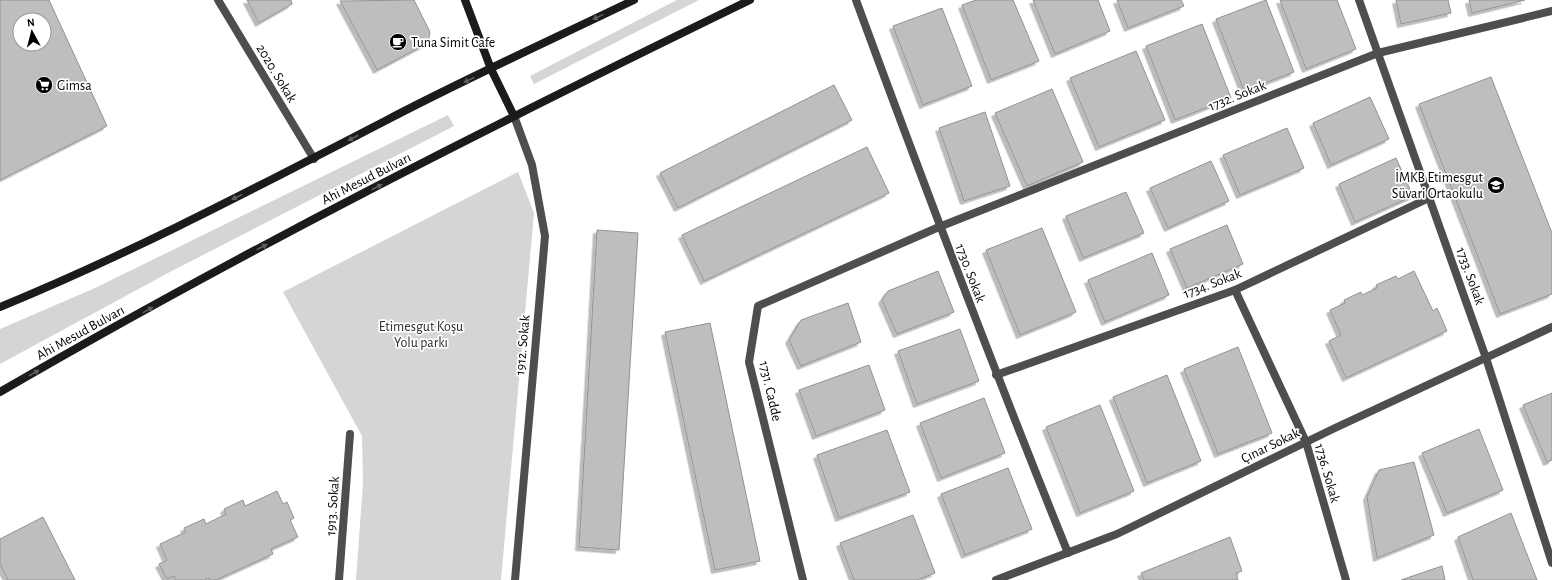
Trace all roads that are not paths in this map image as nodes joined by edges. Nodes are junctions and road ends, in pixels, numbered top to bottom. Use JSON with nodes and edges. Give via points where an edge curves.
{"nodes":[{"id":1,"x":218,"y":0,"type":"edge"},
{"id":2,"x":465,"y":0,"type":"edge"},
{"id":3,"x":634,"y":0,"type":"edge"},
{"id":4,"x":750,"y":0,"type":"edge"},
{"id":5,"x":856,"y":0,"type":"edge"},
{"id":6,"x":1359,"y":0,"type":"edge"},
{"id":7,"x":1552,"y":11,"type":"edge"},
{"id":8,"x":1378,"y":53,"type":"junction"},
{"id":9,"x":492,"y":69,"type":"junction"},
{"id":10,"x":514,"y":116,"type":"junction"},
{"id":11,"x":314,"y":159,"type":"junction"},
{"id":12,"x":1429,"y":198,"type":"junction"},
{"id":13,"x":939,"y":227,"type":"junction"},
{"id":14,"x":1235,"y":290,"type":"junction"},
{"id":15,"x":0,"y":307,"type":"edge"},
{"id":16,"x":1552,"y":327,"type":"edge"},
{"id":17,"x":1486,"y":358,"type":"junction"},
{"id":18,"x":996,"y":375,"type":"junction"},
{"id":19,"x":0,"y":392,"type":"edge"},
{"id":20,"x":350,"y":434,"type":"dead end"},
{"id":21,"x":1306,"y":442,"type":"junction"},
{"id":22,"x":1068,"y":553,"type":"junction"},
{"id":23,"x":1552,"y":562,"type":"edge"},
{"id":24,"x":339,"y":580,"type":"edge"},
{"id":25,"x":515,"y":580,"type":"edge"},
{"id":26,"x":803,"y":580,"type":"edge"},
{"id":27,"x":996,"y":580,"type":"edge"},
{"id":28,"x":1346,"y":580,"type":"edge"}],
"edges":[{"from":1,"to":11,"type":"street","name":"2020. Sokak"},
{"from":2,"to":9,"type":"main road"},
{"from":3,"to":9,"type":"main road","one_way":true},
{"from":4,"to":10,"type":"main road","name":"Ahi Mesud Bulvarı"},
{"from":5,"to":13,"type":"street","name":"1730. Sokak"},
{"from":6,"to":8,"type":"street","name":"1733. Sokak"},
{"from":7,"to":8,"type":"street","name":"1732. Sokak"},
{"from":8,"to":12,"type":"street","name":"1733. Sokak"},
{"from":8,"to":13,"type":"street","name":"1732. Sokak"},
{"from":9,"to":10,"type":"main road"},
{"from":9,"to":11,"type":"main road","one_way":true},
{"from":19,"to":10,"type":"main road","name":"Ahi Mesud Bulvarı","one_way":true,"via":[[244,257]]},
{"from":10,"to":25,"type":"street","name":"1912. Sokak","via":[[532,165],[545,236]]},
{"from":11,"to":15,"type":"main road","one_way":true,"via":[[203,214]]},
{"from":12,"to":14,"type":"street","name":"1734. Sokak"},
{"from":12,"to":17,"type":"street","name":"1733. Sokak"},
{"from":13,"to":18,"type":"street","name":"1730. Sokak"},
{"from":13,"to":26,"type":"street","name":"1731. Cadde","via":[[758,306],[749,362]]},
{"from":14,"to":18,"type":"street","name":"1734. Sokak"},
{"from":14,"to":21,"type":"street","name":"1736. Sokak"},
{"from":16,"to":17,"type":"street","name":"Çınar Sokak"},
{"from":17,"to":21,"type":"street","name":"Çınar Sokak"},
{"from":17,"to":23,"type":"street","name":"1733. Sokak"},
{"from":18,"to":22,"type":"street","name":"1730. Sokak"},
{"from":20,"to":24,"type":"street","name":"1913. Sokak"},
{"from":21,"to":22,"type":"street","name":"Çınar Sokak","via":[[1117,534]]},
{"from":21,"to":28,"type":"street","name":"1736. Sokak"},
{"from":22,"to":27,"type":"street","name":"Çınar Sokak"}]}
